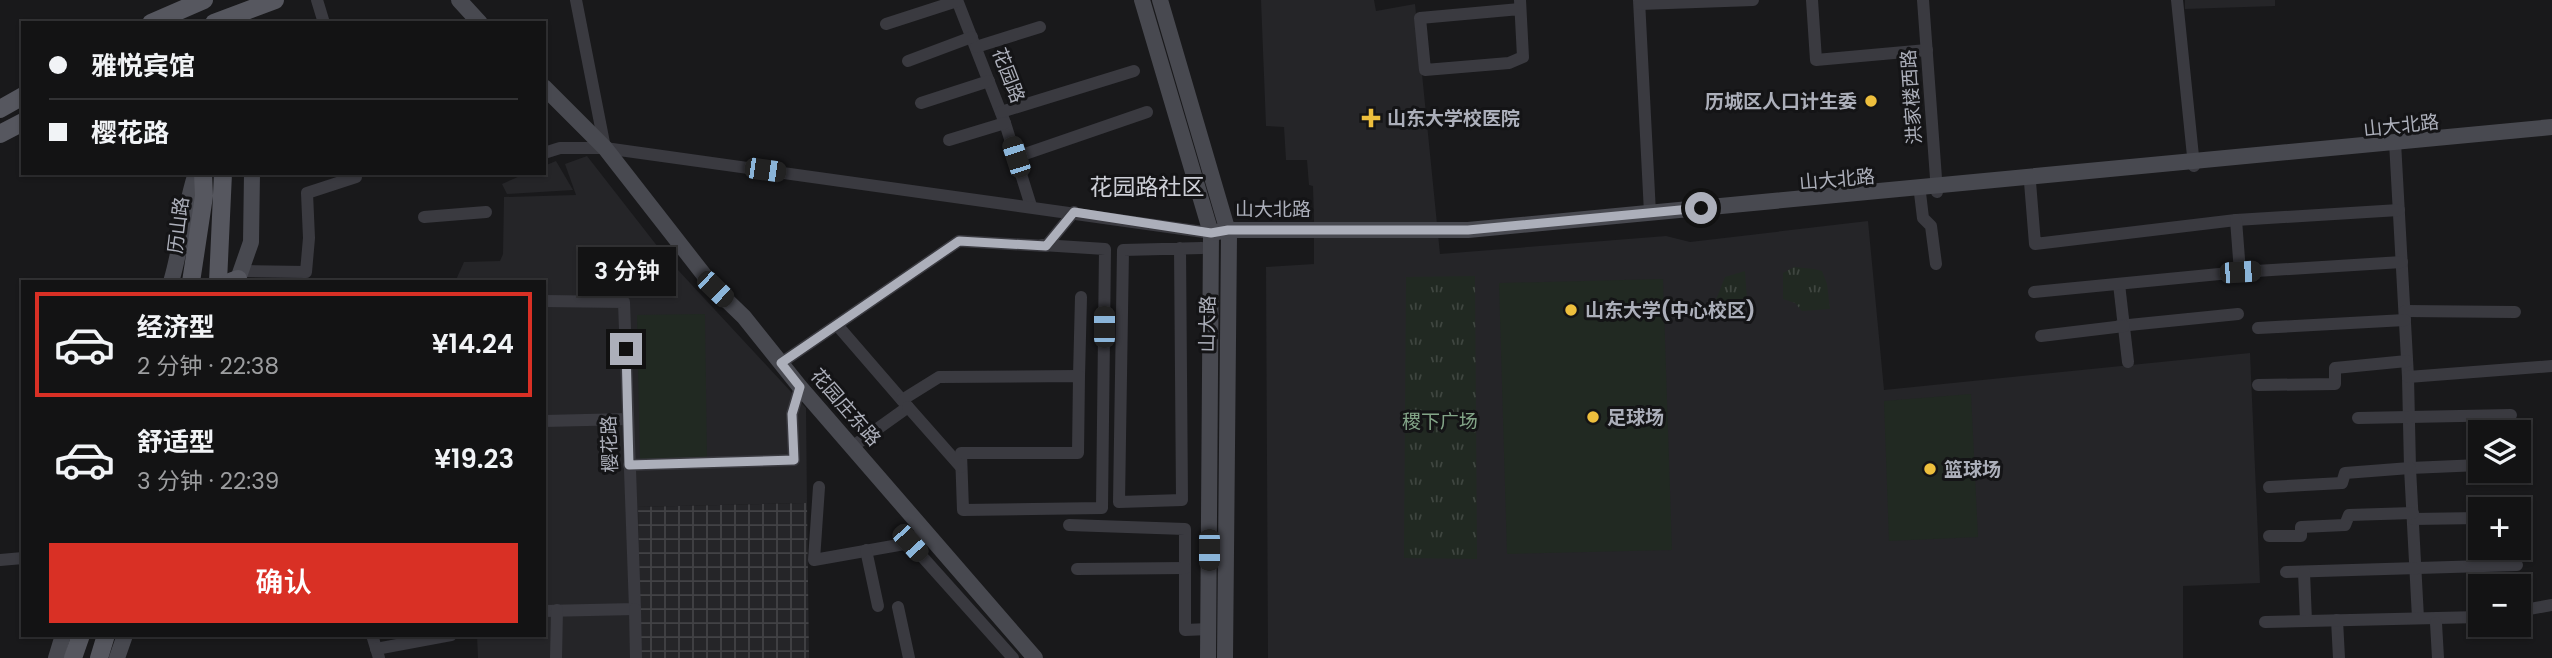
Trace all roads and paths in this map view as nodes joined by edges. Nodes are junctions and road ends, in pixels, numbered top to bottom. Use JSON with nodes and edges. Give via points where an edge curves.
{"nodes":[{"id":1,"x":204,"y":0,"type":"edge"},
{"id":2,"x":275,"y":0,"type":"edge"},
{"id":3,"x":317,"y":0,"type":"edge"},
{"id":4,"x":459,"y":0,"type":"edge"},
{"id":5,"x":576,"y":0,"type":"edge"},
{"id":6,"x":1142,"y":0,"type":"edge"},
{"id":7,"x":1160,"y":0,"type":"edge"},
{"id":8,"x":1753,"y":0,"type":"edge"},
{"id":9,"x":1812,"y":0,"type":"edge"},
{"id":10,"x":1923,"y":0,"type":"edge"},
{"id":11,"x":2177,"y":0,"type":"edge"},
{"id":12,"x":957,"y":1,"type":"edge"},
{"id":13,"x":1639,"y":2,"type":"edge"},
{"id":14,"x":183,"y":3,"type":"edge"},
{"id":15,"x":1520,"y":4,"type":"edge"},
{"id":16,"x":159,"y":15,"type":"edge"},
{"id":17,"x":193,"y":21,"type":"edge"},
{"id":18,"x":219,"y":21,"type":"edge"},
{"id":19,"x":323,"y":21,"type":"edge"},
{"id":20,"x":478,"y":21,"type":"edge"},
{"id":21,"x":886,"y":24,"type":"dead end"},
{"id":22,"x":1040,"y":27,"type":"dead end"},
{"id":23,"x":974,"y":42,"type":"junction"},
{"id":24,"x":1927,"y":50,"type":"junction"},
{"id":25,"x":908,"y":61,"type":"dead end"},
{"id":26,"x":1134,"y":71,"type":"dead end"},
{"id":27,"x":989,"y":81,"type":"junction"},
{"id":28,"x":546,"y":89,"type":"edge"},
{"id":29,"x":21,"y":97,"type":"edge"},
{"id":30,"x":921,"y":103,"type":"dead end"},
{"id":31,"x":0,"y":109,"type":"edge"},
{"id":32,"x":1147,"y":112,"type":"dead end"},
{"id":33,"x":1003,"y":118,"type":"junction"},
{"id":34,"x":21,"y":123,"type":"edge"},
{"id":35,"x":2552,"y":129,"type":"edge"},
{"id":36,"x":0,"y":134,"type":"edge"},
{"id":37,"x":948,"y":140,"type":"dead end"},
{"id":38,"x":2396,"y":144,"type":"junction"},
{"id":39,"x":605,"y":148,"type":"junction"},
{"id":40,"x":546,"y":152,"type":"edge"},
{"id":41,"x":1016,"y":157,"type":"junction"},
{"id":42,"x":2193,"y":164,"type":"junction"},
{"id":43,"x":195,"y":175,"type":"edge"},
{"id":44,"x":203,"y":175,"type":"edge"},
{"id":45,"x":223,"y":175,"type":"edge"},
{"id":46,"x":252,"y":175,"type":"edge"},
{"id":47,"x":356,"y":175,"type":"edge"},
{"id":48,"x":2030,"y":182,"type":"junction"},
{"id":49,"x":1931,"y":190,"type":"junction"},
{"id":50,"x":1031,"y":206,"type":"junction"},
{"id":51,"x":2399,"y":210,"type":"junction"},
{"id":52,"x":486,"y":212,"type":"dead end"},
{"id":53,"x":1074,"y":212,"type":"junction"},
{"id":54,"x":1650,"y":213,"type":"junction"},
{"id":55,"x":424,"y":217,"type":"dead end"},
{"id":56,"x":2236,"y":220,"type":"junction"},
{"id":57,"x":1211,"y":233,"type":"junction"},
{"id":58,"x":1228,"y":233,"type":"junction"},
{"id":59,"x":1046,"y":246,"type":"junction"},
{"id":60,"x":1180,"y":248,"type":"junction"},
{"id":61,"x":1202,"y":248,"type":"dead end"},
{"id":62,"x":2402,"y":262,"type":"junction"},
{"id":63,"x":1936,"y":264,"type":"dead end"},
{"id":64,"x":2240,"y":272,"type":"junction"},
{"id":65,"x":236,"y":278,"type":"edge"},
{"id":66,"x":172,"y":280,"type":"edge"},
{"id":67,"x":191,"y":280,"type":"edge"},
{"id":68,"x":218,"y":280,"type":"edge"},
{"id":69,"x":2119,"y":284,"type":"junction"},
{"id":70,"x":2034,"y":292,"type":"dead end"},
{"id":71,"x":1081,"y":297,"type":"dead end"},
{"id":72,"x":546,"y":301,"type":"edge"},
{"id":73,"x":2515,"y":312,"type":"dead end"},
{"id":74,"x":2238,"y":314,"type":"dead end"},
{"id":75,"x":2405,"y":316,"type":"junction"},
{"id":76,"x":837,"y":325,"type":"junction"},
{"id":77,"x":2121,"y":326,"type":"junction"},
{"id":78,"x":2258,"y":328,"type":"dead end"},
{"id":79,"x":2041,"y":337,"type":"dead end"},
{"id":80,"x":2407,"y":361,"type":"junction"},
{"id":81,"x":2128,"y":362,"type":"dead end"},
{"id":82,"x":781,"y":363,"type":"junction"},
{"id":83,"x":2552,"y":366,"type":"edge"},
{"id":84,"x":1079,"y":376,"type":"junction"},
{"id":85,"x":2408,"y":377,"type":"junction"},
{"id":86,"x":2258,"y":385,"type":"dead end"},
{"id":87,"x":800,"y":387,"type":"junction"},
{"id":88,"x":905,"y":404,"type":"junction"},
{"id":89,"x":2511,"y":415,"type":"dead end"},
{"id":90,"x":2410,"y":417,"type":"junction"},
{"id":91,"x":2358,"y":418,"type":"dead end"},
{"id":92,"x":628,"y":419,"type":"junction"},
{"id":93,"x":546,"y":421,"type":"edge"},
{"id":94,"x":852,"y":447,"type":"junction"},
{"id":95,"x":629,"y":465,"type":"junction"},
{"id":96,"x":2468,"y":466,"type":"edge"},
{"id":97,"x":961,"y":467,"type":"junction"},
{"id":98,"x":2410,"y":468,"type":"junction"},
{"id":99,"x":819,"y":487,"type":"dead end"},
{"id":100,"x":2269,"y":487,"type":"dead end"},
{"id":101,"x":2413,"y":516,"type":"junction"},
{"id":102,"x":2468,"y":518,"type":"edge"},
{"id":103,"x":1069,"y":525,"type":"dead end"},
{"id":104,"x":924,"y":531,"type":"junction"},
{"id":105,"x":2269,"y":536,"type":"dead end"},
{"id":106,"x":910,"y":543,"type":"junction"},
{"id":107,"x":866,"y":551,"type":"junction"},
{"id":108,"x":21,"y":559,"type":"edge"},
{"id":109,"x":1,"y":564,"type":"edge"},
{"id":110,"x":2517,"y":565,"type":"dead end"},
{"id":111,"x":2415,"y":567,"type":"junction"},
{"id":112,"x":1185,"y":568,"type":"junction"},
{"id":113,"x":1077,"y":569,"type":"dead end"},
{"id":114,"x":2286,"y":572,"type":"dead end"},
{"id":115,"x":2304,"y":572,"type":"junction"},
{"id":116,"x":878,"y":606,"type":"dead end"},
{"id":117,"x":898,"y":607,"type":"dead end"},
{"id":118,"x":2552,"y":608,"type":"edge"},
{"id":119,"x":635,"y":609,"type":"junction"},
{"id":120,"x":551,"y":611,"type":"edge"},
{"id":121,"x":2531,"y":612,"type":"edge"},
{"id":122,"x":2468,"y":619,"type":"edge"},
{"id":123,"x":2337,"y":620,"type":"junction"},
{"id":124,"x":2426,"y":620,"type":"junction"},
{"id":125,"x":2306,"y":621,"type":"junction"},
{"id":126,"x":2264,"y":622,"type":"dead end"},
{"id":127,"x":1209,"y":629,"type":"junction"},
{"id":128,"x":62,"y":637,"type":"edge"},
{"id":129,"x":80,"y":637,"type":"edge"},
{"id":130,"x":106,"y":637,"type":"edge"},
{"id":131,"x":124,"y":637,"type":"edge"},
{"id":132,"x":443,"y":637,"type":"edge"},
{"id":133,"x":378,"y":653,"type":"edge"},
{"id":134,"x":55,"y":658,"type":"edge"},
{"id":135,"x":73,"y":658,"type":"edge"},
{"id":136,"x":99,"y":658,"type":"edge"},
{"id":137,"x":117,"y":658,"type":"edge"},
{"id":138,"x":556,"y":658,"type":"edge"},
{"id":139,"x":636,"y":658,"type":"edge"},
{"id":140,"x":909,"y":658,"type":"edge"},
{"id":141,"x":1013,"y":658,"type":"edge"},
{"id":142,"x":1035,"y":658,"type":"edge"},
{"id":143,"x":1208,"y":658,"type":"edge"},
{"id":144,"x":1225,"y":658,"type":"edge"},
{"id":145,"x":2339,"y":658,"type":"edge"},
{"id":146,"x":2438,"y":658,"type":"edge"}],
"edges":[{"from":1,"to":14,"type":"main road"},
{"from":2,"to":18,"type":"main road"},
{"from":3,"to":19,"type":"street"},
{"from":4,"to":20,"type":"main road"},
{"from":5,"to":39,"type":"street"},
{"from":6,"to":57,"type":"main road","name":"山大路"},
{"from":7,"to":58,"type":"main road","name":"山大路"},
{"from":8,"to":13,"type":"street"},
{"from":9,"to":24,"type":"street","via":[[1816,60]]},
{"from":10,"to":24,"type":"street","name":"洪家楼西路"},
{"from":11,"to":42,"type":"street"},
{"from":12,"to":21,"type":"street"},
{"from":12,"to":23,"type":"street","name":"花园路"},
{"from":13,"to":54,"type":"street"},
{"from":14,"to":16,"type":"main road"},
{"from":14,"to":17,"type":"main road"},
{"from":15,"to":15,"type":"street","via":[[1523,57],[1509,63],[1424,70],[1420,18]]},
{"from":22,"to":23,"type":"street"},
{"from":23,"to":25,"type":"street"},
{"from":23,"to":27,"type":"street","name":"花园路"},
{"from":24,"to":49,"type":"street","name":"洪家楼西路"},
{"from":26,"to":33,"type":"street"},
{"from":27,"to":30,"type":"street"},
{"from":27,"to":33,"type":"street","name":"花园路"},
{"from":28,"to":39,"type":"main road","name":"花园庄东路"},
{"from":29,"to":31,"type":"main road"},
{"from":32,"to":41,"type":"street"},
{"from":33,"to":37,"type":"street"},
{"from":33,"to":41,"type":"street","name":"花园路"},
{"from":34,"to":36,"type":"main road"},
{"from":35,"to":38,"type":"main road","name":"山大北路"},
{"from":38,"to":42,"type":"main road","name":"山大北路"},
{"from":38,"to":51,"type":"street"},
{"from":39,"to":40,"type":"street"},
{"from":39,"to":50,"type":"street"},
{"from":39,"to":82,"type":"main road","name":"花园庄东路","via":[[715,289]]},
{"from":41,"to":50,"type":"street","name":"花园路"},
{"from":42,"to":48,"type":"main road","name":"山大北路"},
{"from":42,"to":49,"type":"main road","name":"山大北路"},
{"from":43,"to":66,"type":"main road"},
{"from":44,"to":67,"type":"main road","name":"历山路"},
{"from":45,"to":68,"type":"main road"},
{"from":46,"to":65,"type":"main road","via":[[251,242]]},
{"from":47,"to":65,"type":"street","via":[[307,193],[306,272]]},
{"from":48,"to":49,"type":"main road","name":"山大北路"},
{"from":48,"to":56,"type":"street","via":[[2035,243]]},
{"from":49,"to":54,"type":"main road","name":"山大北路"},
{"from":49,"to":58,"type":"main road","name":"山大北路","via":[[1480,234]]},
{"from":49,"to":63,"type":"street","name":"洪家楼西路","via":[[1923,218],[1931,226]]},
{"from":50,"to":53,"type":"street"},
{"from":51,"to":56,"type":"street"},
{"from":51,"to":62,"type":"street"},
{"from":52,"to":55,"type":"street"},
{"from":53,"to":57,"type":"street"},
{"from":53,"to":59,"type":"street"},
{"from":54,"to":58,"type":"main road","name":"山大北路","via":[[1468,230]]},
{"from":56,"to":64,"type":"street"},
{"from":57,"to":58,"type":"main road","name":"山大北路"},
{"from":57,"to":127,"type":"main road","name":"山大路"},
{"from":58,"to":144,"type":"main road","name":"山大路"},
{"from":59,"to":76,"type":"street","via":[[959,241]]},
{"from":59,"to":97,"type":"street","via":[[1105,249],[1102,509],[962,510]]},
{"from":60,"to":60,"type":"street","via":[[1123,250],[1119,502],[1182,500]]},
{"from":60,"to":61,"type":"street"},
{"from":62,"to":64,"type":"street"},
{"from":62,"to":75,"type":"street"},
{"from":64,"to":69,"type":"street"},
{"from":69,"to":70,"type":"street"},
{"from":69,"to":77,"type":"street"},
{"from":71,"to":84,"type":"street"},
{"from":72,"to":92,"type":"street","name":"樱花路","via":[[624,302]]},
{"from":73,"to":75,"type":"street"},
{"from":74,"to":77,"type":"street"},
{"from":75,"to":78,"type":"street"},
{"from":75,"to":80,"type":"street"},
{"from":76,"to":82,"type":"street"},
{"from":76,"to":88,"type":"street"},
{"from":77,"to":79,"type":"street"},
{"from":77,"to":81,"type":"street"},
{"from":80,"to":85,"type":"street"},
{"from":80,"to":86,"type":"street","via":[[2335,368],[2335,384]]},
{"from":82,"to":87,"type":"main road","name":"花园庄东路"},
{"from":83,"to":85,"type":"street"},
{"from":84,"to":88,"type":"street","via":[[939,377]]},
{"from":84,"to":97,"type":"street","via":[[1078,453],[961,453]]},
{"from":85,"to":90,"type":"street"},
{"from":87,"to":94,"type":"main road","name":"花园庄东路"},
{"from":87,"to":95,"type":"street","via":[[792,414],[794,460]]},
{"from":88,"to":94,"type":"street"},
{"from":88,"to":97,"type":"street"},
{"from":89,"to":90,"type":"street"},
{"from":90,"to":91,"type":"street"},
{"from":90,"to":98,"type":"street"},
{"from":92,"to":93,"type":"street"},
{"from":92,"to":95,"type":"street","name":"樱花路"},
{"from":94,"to":104,"type":"main road","name":"花园庄东路"},
{"from":95,"to":119,"type":"street","name":"樱花路"},
{"from":96,"to":98,"type":"street"},
{"from":98,"to":100,"type":"street","via":[[2345,473],[2342,483]]},
{"from":98,"to":101,"type":"street"},
{"from":99,"to":107,"type":"street","via":[[814,560]]},
{"from":101,"to":102,"type":"street"},
{"from":101,"to":105,"type":"street","via":[[2349,515],[2345,525],[2301,527],[2301,536]]},
{"from":101,"to":111,"type":"street"},
{"from":103,"to":112,"type":"street","via":[[1185,529]]},
{"from":104,"to":106,"type":"street"},
{"from":104,"to":142,"type":"main road","name":"花园庄东路"},
{"from":106,"to":107,"type":"street"},
{"from":106,"to":141,"type":"street"},
{"from":107,"to":116,"type":"street"},
{"from":108,"to":109,"type":"street"},
{"from":110,"to":111,"type":"street"},
{"from":111,"to":115,"type":"street"},
{"from":111,"to":124,"type":"street"},
{"from":112,"to":113,"type":"street"},
{"from":112,"to":127,"type":"street","via":[[1185,630]]},
{"from":114,"to":115,"type":"street"},
{"from":115,"to":125,"type":"street"},
{"from":117,"to":140,"type":"street"},
{"from":118,"to":121,"type":"street"},
{"from":119,"to":120,"type":"street"},
{"from":119,"to":139,"type":"street","name":"樱花路"},
{"from":120,"to":138,"type":"street"},
{"from":122,"to":124,"type":"street"},
{"from":123,"to":124,"type":"street"},
{"from":123,"to":125,"type":"street"},
{"from":123,"to":145,"type":"street"},
{"from":124,"to":146,"type":"street"},
{"from":125,"to":126,"type":"street"},
{"from":127,"to":143,"type":"main road","name":"山大路"},
{"from":128,"to":134,"type":"main road"},
{"from":129,"to":135,"type":"main road"},
{"from":130,"to":136,"type":"main road"},
{"from":131,"to":137,"type":"main road"},
{"from":132,"to":133,"type":"street"}]}
